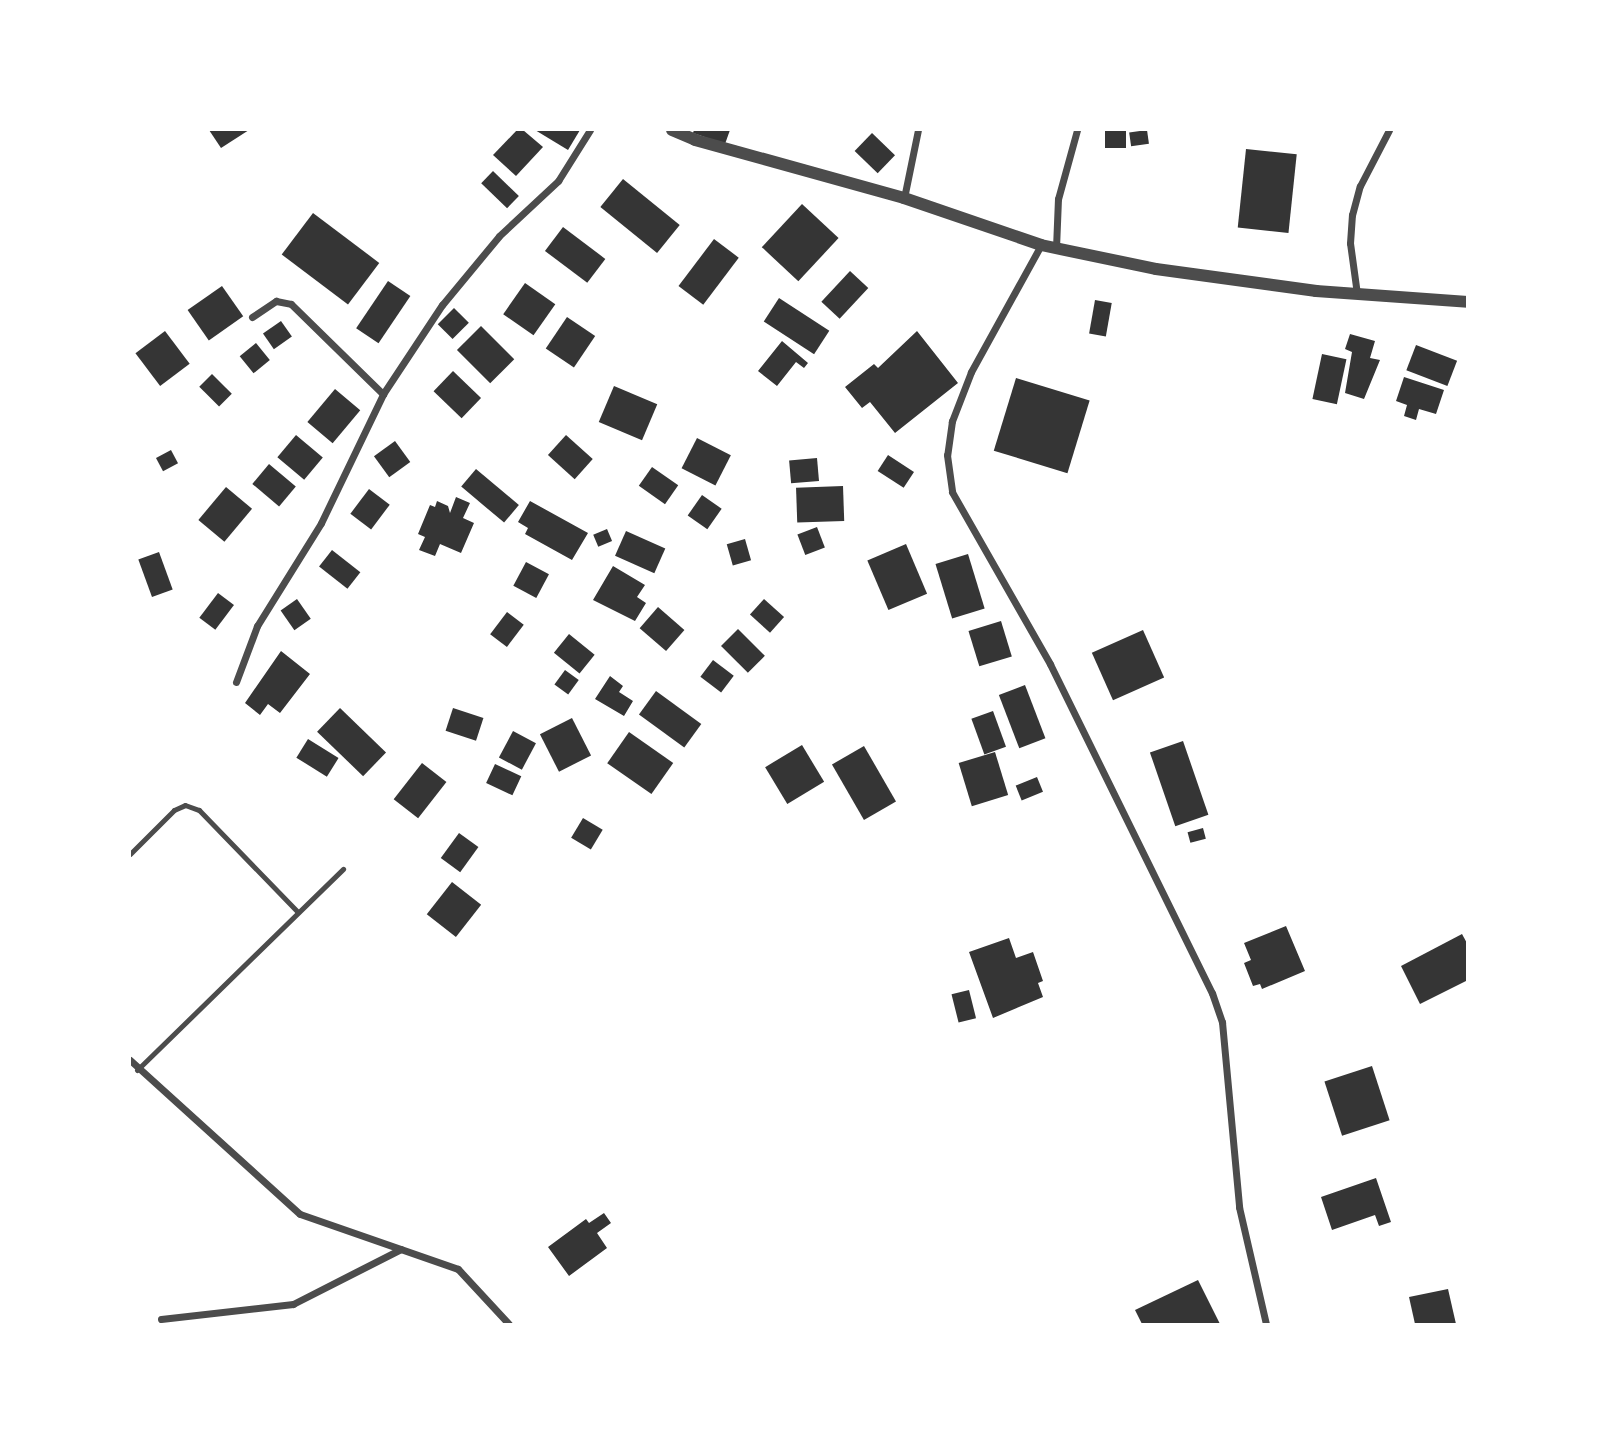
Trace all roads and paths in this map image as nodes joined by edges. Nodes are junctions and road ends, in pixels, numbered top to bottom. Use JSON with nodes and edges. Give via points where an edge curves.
{"nodes":[{"id":1,"x":590,"y":130,"type":"edge"},
{"id":2,"x":672,"y":130,"type":"edge"},
{"id":3,"x":918,"y":130,"type":"edge"},
{"id":4,"x":1077,"y":130,"type":"edge"},
{"id":5,"x":1389,"y":130,"type":"edge"},
{"id":6,"x":904,"y":198,"type":"junction"},
{"id":7,"x":1041,"y":245,"type":"junction"},
{"id":8,"x":1056,"y":248,"type":"junction"},
{"id":9,"x":1357,"y":294,"type":"junction"},
{"id":10,"x":1468,"y":302,"type":"edge"},
{"id":11,"x":252,"y":317,"type":"dead end"},
{"id":12,"x":383,"y":394,"type":"junction"},
{"id":13,"x":236,"y":681,"type":"dead end"},
{"id":14,"x":130,"y":854,"type":"edge"},
{"id":15,"x":343,"y":869,"type":"dead end"},
{"id":16,"x":298,"y":912,"type":"junction"},
{"id":17,"x":130,"y":1060,"type":"edge"},
{"id":18,"x":137,"y":1070,"type":"junction"},
{"id":19,"x":401,"y":1249,"type":"junction"},
{"id":20,"x":161,"y":1319,"type":"dead end"},
{"id":21,"x":509,"y":1325,"type":"edge"},
{"id":22,"x":1266,"y":1325,"type":"edge"}],
"edges":[{"from":1,"to":12,"type":"street","via":[[558,181],[499,236],[442,305]]},
{"from":2,"to":6,"type":"street"},
{"from":3,"to":6,"type":"street"},
{"from":4,"to":8,"type":"street","via":[[1058,199]]},
{"from":5,"to":9,"type":"street","via":[[1360,186],[1352,215],[1350,243]]},
{"from":6,"to":7,"type":"street"},
{"from":7,"to":8,"type":"street"},
{"from":7,"to":22,"type":"street","via":[[971,372],[952,421],[947,454],[952,492],[1050,664],[1212,993],[1222,1022],[1238,1207]]},
{"from":8,"to":9,"type":"street","via":[[1156,270]]},
{"from":9,"to":10,"type":"street"},
{"from":11,"to":12,"type":"street","via":[[276,301],[291,304]]},
{"from":12,"to":13,"type":"street","via":[[321,523],[257,626]]},
{"from":14,"to":16,"type":"lane","via":[[174,810],[185,805],[199,810]]},
{"from":15,"to":16,"type":"lane"},
{"from":16,"to":18,"type":"lane"},
{"from":17,"to":18,"type":"street"},
{"from":18,"to":19,"type":"street","via":[[300,1214]]},
{"from":19,"to":20,"type":"street","via":[[293,1304]]},
{"from":19,"to":21,"type":"street","via":[[458,1269]]}]}
